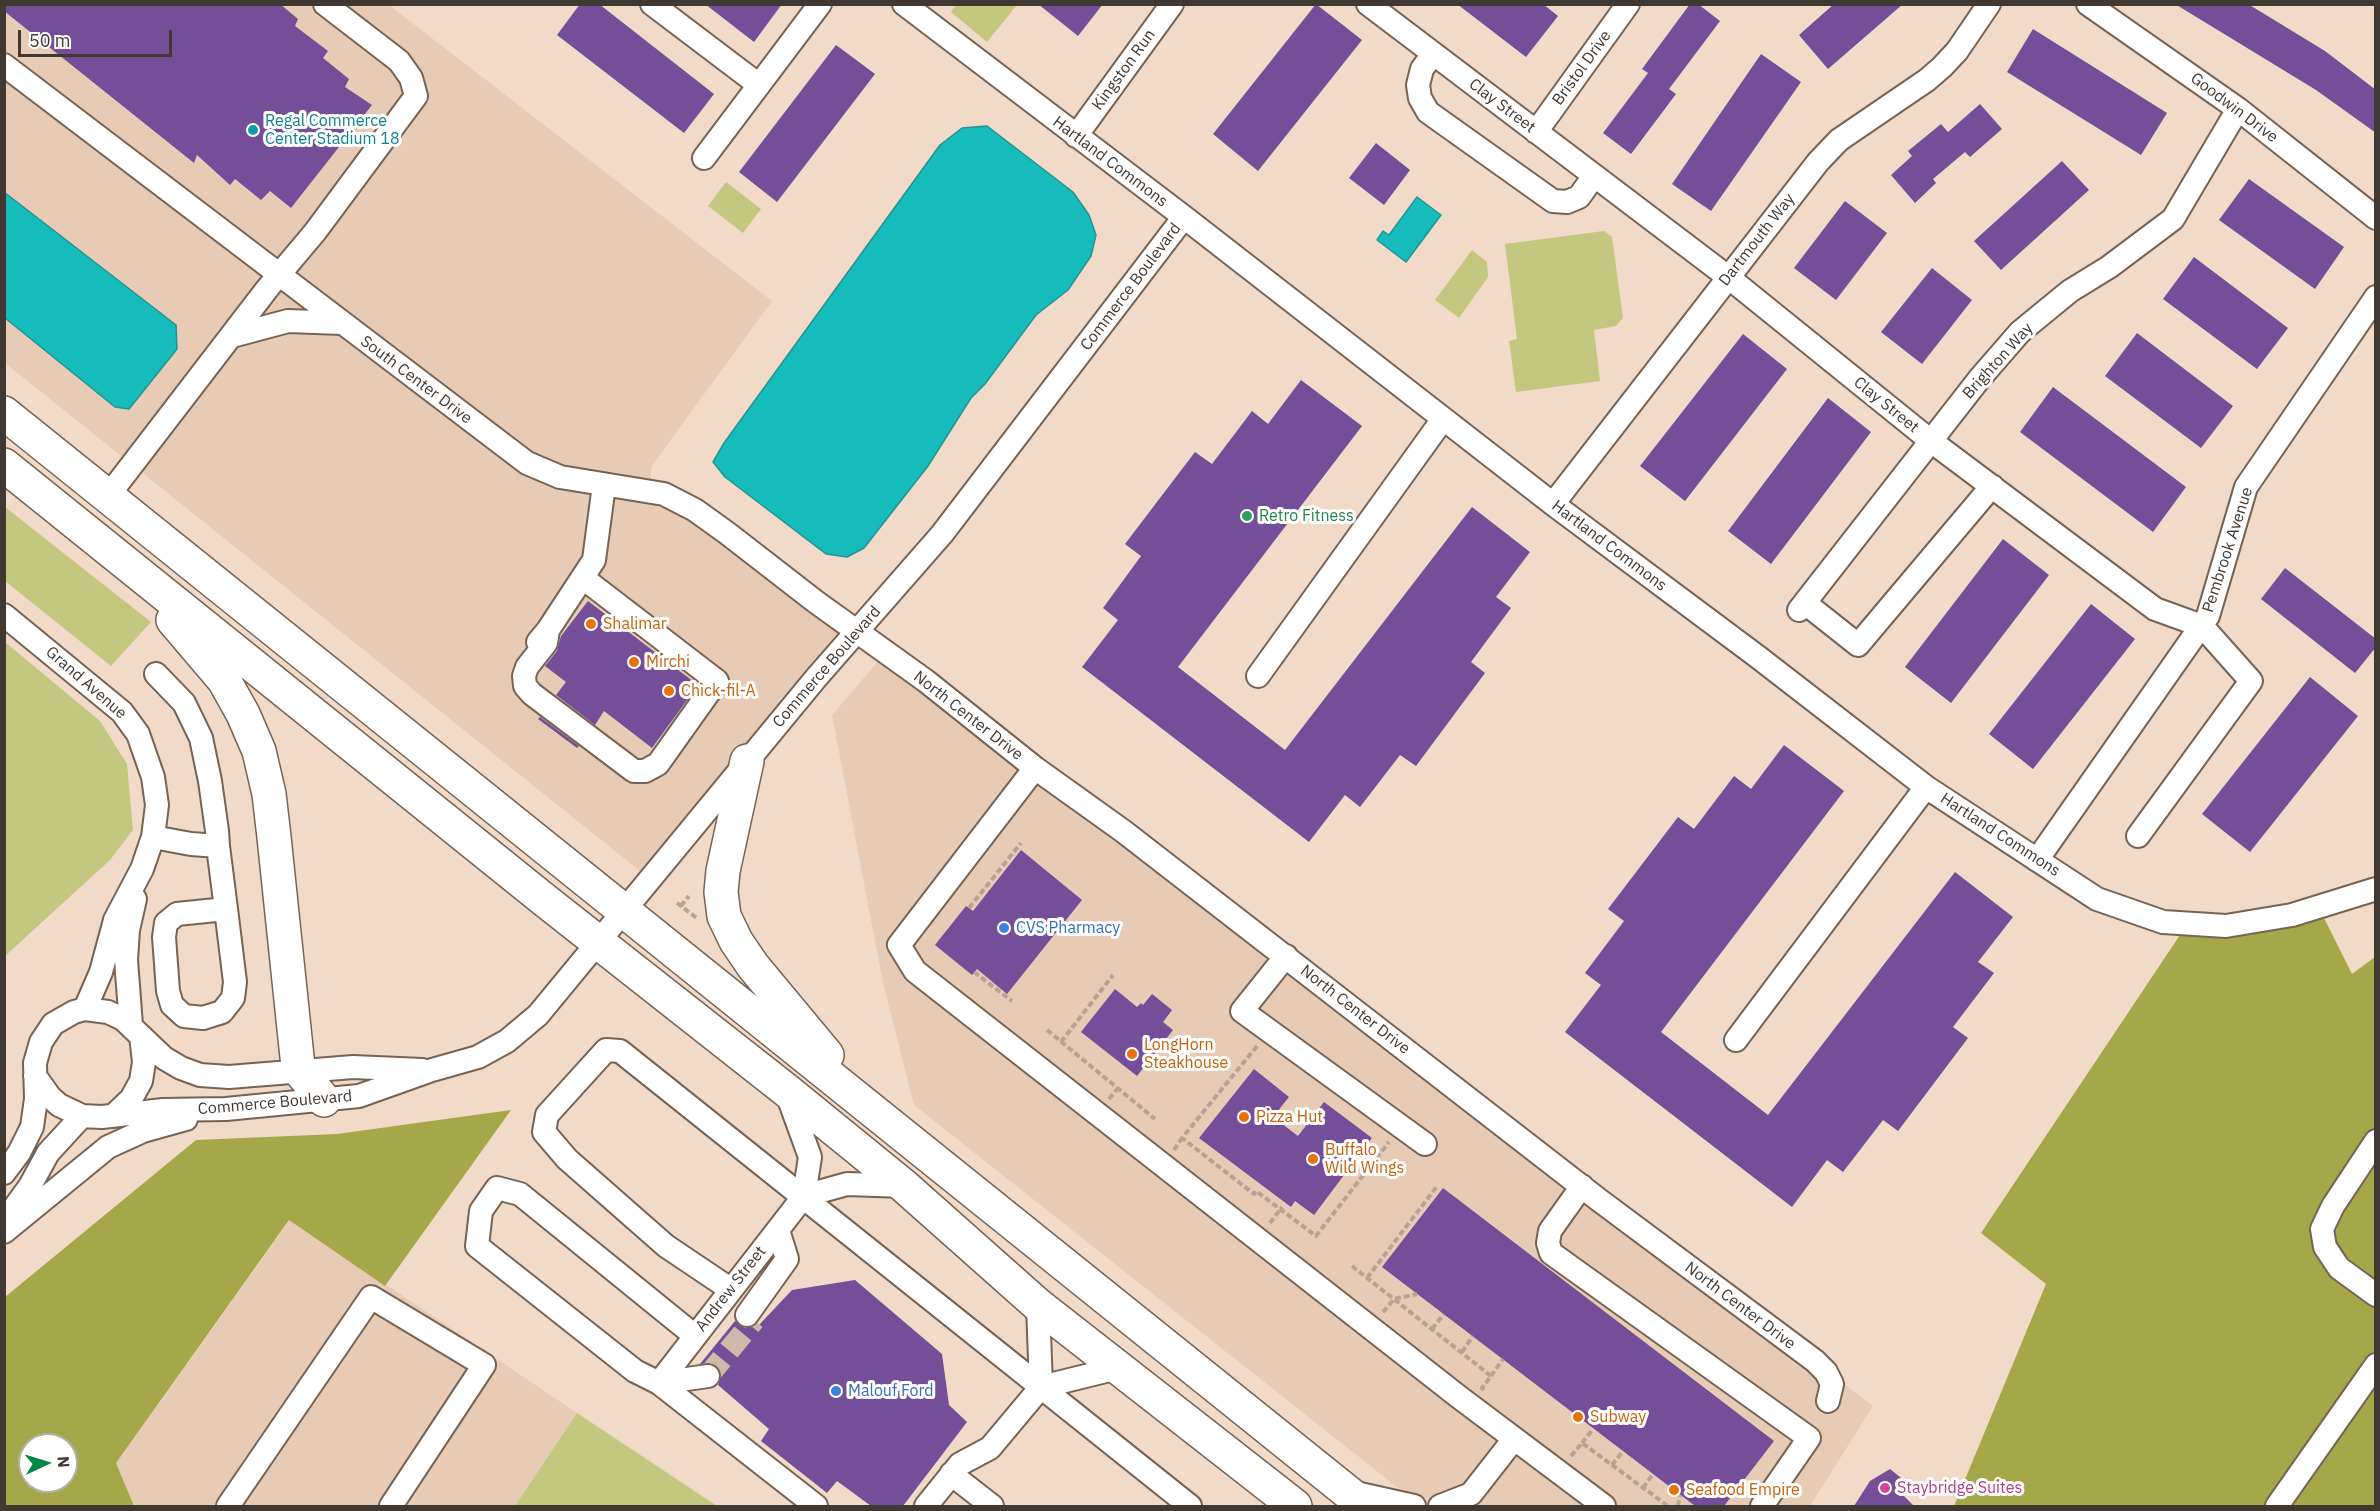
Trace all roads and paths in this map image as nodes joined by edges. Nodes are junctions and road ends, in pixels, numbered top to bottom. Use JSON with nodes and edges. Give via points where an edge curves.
{"nodes":[{"id":1,"x":325,"y":4,"type":"edge"},
{"id":2,"x":652,"y":4,"type":"edge"},
{"id":3,"x":820,"y":4,"type":"edge"},
{"id":4,"x":904,"y":4,"type":"edge"},
{"id":5,"x":1172,"y":4,"type":"edge"},
{"id":6,"x":1368,"y":4,"type":"edge"},
{"id":7,"x":1628,"y":4,"type":"edge"},
{"id":8,"x":1989,"y":4,"type":"edge"},
{"id":9,"x":2088,"y":4,"type":"edge"},
{"id":10,"x":1433,"y":54,"type":"junction"},
{"id":11,"x":4,"y":65,"type":"edge"},
{"id":12,"x":759,"y":86,"type":"junction"},
{"id":13,"x":2238,"y":109,"type":"junction"},
{"id":14,"x":1536,"y":132,"type":"junction"},
{"id":15,"x":1076,"y":136,"type":"junction"},
{"id":16,"x":704,"y":158,"type":"dead end"},
{"id":17,"x":1594,"y":176,"type":"junction"},
{"id":18,"x":1184,"y":218,"type":"junction"},
{"id":19,"x":2376,"y":218,"type":"edge"},
{"id":20,"x":279,"y":275,"type":"junction"},
{"id":21,"x":1728,"y":277,"type":"junction"},
{"id":22,"x":2376,"y":297,"type":"edge"},
{"id":23,"x":342,"y":323,"type":"junction"},
{"id":24,"x":232,"y":336,"type":"junction"},
{"id":25,"x":4,"y":413,"type":"edge"},
{"id":26,"x":1443,"y":419,"type":"junction"},
{"id":27,"x":1931,"y":441,"type":"junction"},
{"id":28,"x":4,"y":465,"type":"edge"},
{"id":29,"x":604,"y":485,"type":"junction"},
{"id":30,"x":1992,"y":486,"type":"junction"},
{"id":31,"x":108,"y":496,"type":"junction"},
{"id":32,"x":1553,"y":504,"type":"junction"},
{"id":33,"x":115,"y":553,"type":"junction"},
{"id":34,"x":583,"y":579,"type":"junction"},
{"id":35,"x":4,"y":615,"type":"edge"},
{"id":36,"x":2202,"y":626,"type":"junction"},
{"id":37,"x":857,"y":632,"type":"junction"},
{"id":38,"x":156,"y":674,"type":"dead end"},
{"id":39,"x":1258,"y":676,"type":"dead end"},
{"id":40,"x":747,"y":761,"type":"junction"},
{"id":41,"x":1035,"y":768,"type":"junction"},
{"id":42,"x":1926,"y":787,"type":"junction"},
{"id":43,"x":2138,"y":836,"type":"dead end"},
{"id":44,"x":153,"y":837,"type":"junction"},
{"id":45,"x":1021,"y":843,"type":"dead end"},
{"id":46,"x":218,"y":846,"type":"junction"},
{"id":47,"x":2037,"y":860,"type":"junction"},
{"id":48,"x":142,"y":869,"type":"junction"},
{"id":49,"x":2376,"y":889,"type":"edge"},
{"id":50,"x":689,"y":896,"type":"dead end"},
{"id":51,"x":969,"y":908,"type":"dead end"},
{"id":52,"x":226,"y":909,"type":"junction"},
{"id":53,"x":624,"y":910,"type":"junction"},
{"id":54,"x":704,"y":923,"type":"dead end"},
{"id":55,"x":598,"y":942,"type":"junction"},
{"id":56,"x":1286,"y":956,"type":"junction"},
{"id":57,"x":974,"y":972,"type":"dead end"},
{"id":58,"x":1113,"y":975,"type":"dead end"},
{"id":59,"x":1012,"y":1001,"type":"dead end"},
{"id":60,"x":85,"y":1009,"type":"junction"},
{"id":61,"x":1047,"y":1030,"type":"dead end"},
{"id":62,"x":136,"y":1031,"type":"junction"},
{"id":63,"x":1736,"y":1040,"type":"dead end"},
{"id":64,"x":1061,"y":1042,"type":"junction"},
{"id":65,"x":1260,"y":1043,"type":"dead end"},
{"id":66,"x":299,"y":1070,"type":"junction"},
{"id":67,"x":432,"y":1070,"type":"junction"},
{"id":68,"x":35,"y":1076,"type":"junction"},
{"id":69,"x":786,"y":1090,"type":"junction"},
{"id":70,"x":324,"y":1100,"type":"junction"},
{"id":71,"x":226,"y":1109,"type":"junction"},
{"id":72,"x":875,"y":1111,"type":"junction"},
{"id":73,"x":81,"y":1116,"type":"junction"},
{"id":74,"x":113,"y":1116,"type":"junction"},
{"id":75,"x":1155,"y":1119,"type":"dead end"},
{"id":76,"x":1385,"y":1136,"type":"dead end"},
{"id":77,"x":2376,"y":1141,"type":"edge"},
{"id":78,"x":1425,"y":1144,"type":"dead end"},
{"id":79,"x":4,"y":1173,"type":"edge"},
{"id":80,"x":1438,"y":1185,"type":"dead end"},
{"id":81,"x":904,"y":1186,"type":"junction"},
{"id":82,"x":1582,"y":1186,"type":"junction"},
{"id":83,"x":804,"y":1196,"type":"junction"},
{"id":84,"x":4,"y":1222,"type":"edge"},
{"id":85,"x":778,"y":1230,"type":"junction"},
{"id":86,"x":4,"y":1232,"type":"edge"},
{"id":87,"x":1352,"y":1266,"type":"dead end"},
{"id":88,"x":1367,"y":1278,"type":"junction"},
{"id":89,"x":730,"y":1289,"type":"junction"},
{"id":90,"x":1418,"y":1294,"type":"dead end"},
{"id":91,"x":2376,"y":1295,"type":"edge"},
{"id":92,"x":1394,"y":1299,"type":"junction"},
{"id":93,"x":1038,"y":1305,"type":"junction"},
{"id":94,"x":1444,"y":1314,"type":"dead end"},
{"id":95,"x":750,"y":1318,"type":"tunnel mouth"},
{"id":96,"x":1432,"y":1329,"type":"junction"},
{"id":97,"x":695,"y":1336,"type":"junction"},
{"id":98,"x":1473,"y":1336,"type":"dead end"},
{"id":99,"x":1462,"y":1352,"type":"junction"},
{"id":100,"x":1503,"y":1359,"type":"dead end"},
{"id":101,"x":2376,"y":1365,"type":"edge"},
{"id":102,"x":1118,"y":1368,"type":"junction"},
{"id":103,"x":705,"y":1374,"type":"tunnel mouth"},
{"id":104,"x":1491,"y":1376,"type":"junction"},
{"id":105,"x":659,"y":1383,"type":"junction"},
{"id":106,"x":1041,"y":1387,"type":"junction"},
{"id":107,"x":1491,"y":1395,"type":"dead end"},
{"id":108,"x":1828,"y":1401,"type":"dead end"},
{"id":109,"x":1593,"y":1429,"type":"dead end"},
{"id":110,"x":1514,"y":1439,"type":"junction"},
{"id":111,"x":1582,"y":1443,"type":"junction"},
{"id":112,"x":1562,"y":1450,"type":"dead end"},
{"id":113,"x":1623,"y":1451,"type":"dead end"},
{"id":114,"x":1612,"y":1465,"type":"junction"},
{"id":115,"x":951,"y":1474,"type":"junction"},
{"id":116,"x":1653,"y":1474,"type":"dead end"},
{"id":117,"x":1643,"y":1488,"type":"junction"},
{"id":118,"x":1680,"y":1495,"type":"dead end"},
{"id":119,"x":1355,"y":1499,"type":"edge"},
{"id":120,"x":1470,"y":1500,"type":"edge"},
{"id":121,"x":228,"y":1506,"type":"edge"},
{"id":122,"x":392,"y":1506,"type":"edge"},
{"id":123,"x":816,"y":1506,"type":"edge"},
{"id":124,"x":926,"y":1506,"type":"edge"},
{"id":125,"x":992,"y":1506,"type":"edge"},
{"id":126,"x":1190,"y":1506,"type":"edge"},
{"id":127,"x":1295,"y":1506,"type":"edge"},
{"id":128,"x":1414,"y":1506,"type":"edge"},
{"id":129,"x":1440,"y":1506,"type":"edge"},
{"id":130,"x":1604,"y":1506,"type":"edge"},
{"id":131,"x":1668,"y":1506,"type":"edge"},
{"id":132,"x":1678,"y":1506,"type":"edge"},
{"id":133,"x":1762,"y":1506,"type":"edge"},
{"id":134,"x":2277,"y":1506,"type":"edge"}],
"edges":[{"from":1,"to":20,"type":"street","via":[[399,61],[411,78],[416,96]]},
{"from":2,"to":12,"type":"street"},
{"from":3,"to":12,"type":"street"},
{"from":4,"to":15,"type":"street","name":"Hartland Commons"},
{"from":5,"to":15,"type":"street","name":"Kingston Run"},
{"from":6,"to":10,"type":"street","name":"Clay Street"},
{"from":7,"to":14,"type":"street","name":"Bristol Drive"},
{"from":8,"to":21,"type":"street","name":"Dartmouth Way","via":[[1942,67],[1839,140]]},
{"from":9,"to":13,"type":"street","name":"Goodwin Drive"},
{"from":10,"to":14,"type":"street","name":"Clay Street"},
{"from":10,"to":17,"type":"street","via":[[1422,69],[1418,85],[1428,112],[1553,201],[1567,202],[1579,197]]},
{"from":11,"to":20,"type":"street","name":"South Center Drive"},
{"from":12,"to":16,"type":"street"},
{"from":13,"to":19,"type":"street","name":"Goodwin Drive"},
{"from":13,"to":27,"type":"street","name":"Brighton Way","via":[[2173,219],[2070,291],[2020,332]]},
{"from":14,"to":17,"type":"street","name":"Clay Street"},
{"from":15,"to":18,"type":"street","name":"Hartland Commons"},
{"from":17,"to":21,"type":"street","name":"Clay Street"},
{"from":18,"to":26,"type":"street","name":"Hartland Commons"},
{"from":18,"to":37,"type":"street","name":"Commerce Boulevard","via":[[942,534]]},
{"from":20,"to":23,"type":"street","name":"South Center Drive"},
{"from":20,"to":24,"type":"street"},
{"from":21,"to":27,"type":"street","name":"Clay Street"},
{"from":21,"to":32,"type":"street","name":"Dartmouth Way"},
{"from":22,"to":36,"type":"street","name":"Pembrook Avenue","via":[[2246,487]]},
{"from":23,"to":24,"type":"street","via":[[288,321]]},
{"from":23,"to":29,"type":"street","name":"South Center Drive","via":[[527,463],[560,477]]},
{"from":24,"to":31,"type":"street"},
{"from":25,"to":31,"type":"highway"},
{"from":26,"to":32,"type":"street","name":"Hartland Commons"},
{"from":26,"to":39,"type":"street"},
{"from":27,"to":30,"type":"street","name":"Clay Street"},
{"from":27,"to":30,"type":"street","name":"Brighton Way","via":[[1802,607],[1858,645]]},
{"from":28,"to":33,"type":"highway"},
{"from":29,"to":34,"type":"street","via":[[596,553]]},
{"from":29,"to":37,"type":"street","name":"South Center Drive","via":[[651,491],[686,504]]},
{"from":30,"to":36,"type":"street","name":"Clay Street","via":[[2155,609]]},
{"from":31,"to":53,"type":"highway"},
{"from":32,"to":42,"type":"street","name":"Hartland Commons"},
{"from":33,"to":55,"type":"highway"},
{"from":33,"to":66,"type":"highway","via":[[224,680],[255,742],[272,813]]},
{"from":34,"to":34,"type":"street","via":[[522,660],[514,674],[515,688],[534,712],[588,752],[608,752],[634,771],[645,771],[658,764],[717,681]]},
{"from":35,"to":44,"type":"street","name":"Grand Avenue","via":[[112,702],[131,722],[153,777],[157,805]]},
{"from":36,"to":43,"type":"street","name":"Clay Street","via":[[2251,681]]},
{"from":36,"to":47,"type":"street","name":"Pembrook Avenue"},
{"from":37,"to":40,"type":"street","name":"Commerce Boulevard"},
{"from":37,"to":41,"type":"street","name":"North Center Drive"},
{"from":38,"to":46,"type":"street","via":[[184,703],[201,738]]},
{"from":40,"to":53,"type":"street","name":"Commerce Boulevard"},
{"from":40,"to":72,"type":"highway","via":[[723,871],[724,916],[753,966]]},
{"from":41,"to":56,"type":"street","name":"North Center Drive"},
{"from":41,"to":110,"type":"street","via":[[899,945],[915,971]]},
{"from":42,"to":47,"type":"street","name":"Hartland Commons"},
{"from":42,"to":63,"type":"street"},
{"from":44,"to":46,"type":"street"},
{"from":44,"to":48,"type":"street","name":"Grand Avenue"},
{"from":45,"to":51,"type":"path"},
{"from":46,"to":52,"type":"street"},
{"from":47,"to":49,"type":"street","name":"Hartland Commons","via":[[2097,899],[2163,922],[2226,926],[2292,915]]},
{"from":48,"to":60,"type":"street","name":"Grand Avenue","via":[[113,926],[101,972]]},
{"from":48,"to":62,"type":"street","name":"Grand Avenue","via":[[126,945],[126,974]]},
{"from":50,"to":54,"type":"path","via":[[679,905]]},
{"from":52,"to":52,"type":"street","via":[[235,982],[233,998],[222,1012],[183,1016],[172,1005],[168,991],[166,923],[177,915]]},
{"from":53,"to":55,"type":"street","name":"Commerce Boulevard"},
{"from":53,"to":72,"type":"highway"},
{"from":55,"to":67,"type":"street","name":"Commerce Boulevard","via":[[538,1015],[507,1041],[478,1057]]},
{"from":55,"to":69,"type":"highway"},
{"from":56,"to":78,"type":"street","via":[[1242,1011]]},
{"from":56,"to":82,"type":"street","name":"North Center Drive"},
{"from":57,"to":59,"type":"path"},
{"from":58,"to":64,"type":"path"},
{"from":60,"to":62,"type":"street","via":[[116,1015]]},
{"from":60,"to":68,"type":"street","via":[[62,1018],[46,1033],[38,1052]]},
{"from":61,"to":64,"type":"path"},
{"from":62,"to":66,"type":"street","name":"Commerce Boulevard","via":[[172,1063],[200,1075],[229,1077]]},
{"from":62,"to":74,"type":"street","via":[[144,1062],[141,1082],[131,1099]]},
{"from":64,"to":75,"type":"path"},
{"from":65,"to":76,"type":"path","via":[[1182,1138],[1254,1194],[1256,1191],[1317,1236],[1390,1140]]},
{"from":66,"to":67,"type":"street","name":"Commerce Boulevard"},
{"from":66,"to":70,"type":"highway"},
{"from":67,"to":70,"type":"street","name":"Commerce Boulevard","via":[[359,1096]]},
{"from":68,"to":73,"type":"street","via":[[59,1105]]},
{"from":68,"to":79,"type":"street","via":[[32,1127]]},
{"from":69,"to":81,"type":"highway"},
{"from":69,"to":83,"type":"street","name":"Andrew Street","via":[[810,1157]]},
{"from":70,"to":71,"type":"street","name":"Commerce Boulevard"},
{"from":71,"to":74,"type":"street","name":"Commerce Boulevard"},
{"from":71,"to":86,"type":"street","via":[[160,1126],[108,1147]]},
{"from":72,"to":119,"type":"highway"},
{"from":73,"to":74,"type":"street"},
{"from":73,"to":84,"type":"street","via":[[48,1153]]},
{"from":77,"to":91,"type":"street","via":[[2332,1206],[2322,1229],[2325,1247],[2338,1268]]},
{"from":80,"to":88,"type":"path"},
{"from":81,"to":83,"type":"street","via":[[847,1184]]},
{"from":81,"to":93,"type":"highway"},
{"from":82,"to":108,"type":"street","name":"North Center Drive","via":[[1815,1361],[1832,1384]]},
{"from":82,"to":133,"type":"street","via":[[1550,1231],[1551,1253],[1809,1438]]},
{"from":83,"to":85,"type":"street","name":"Andrew Street"},
{"from":83,"to":89,"type":"street","via":[[620,1051],[606,1050],[547,1115],[544,1132],[567,1159],[666,1246]]},
{"from":83,"to":106,"type":"street"},
{"from":85,"to":89,"type":"street","name":"Andrew Street"},
{"from":85,"to":95,"type":"street","via":[[787,1259]]},
{"from":87,"to":88,"type":"path"},
{"from":88,"to":92,"type":"path"},
{"from":89,"to":97,"type":"street","name":"Andrew Street"},
{"from":90,"to":92,"type":"path"},
{"from":92,"to":96,"type":"path"},
{"from":93,"to":102,"type":"highway"},
{"from":93,"to":106,"type":"street"},
{"from":94,"to":96,"type":"path"},
{"from":96,"to":99,"type":"path"},
{"from":97,"to":105,"type":"street","name":"Andrew Street"},
{"from":97,"to":105,"type":"street","via":[[520,1194],[497,1188],[481,1211],[477,1246],[635,1371]]},
{"from":98,"to":99,"type":"path"},
{"from":99,"to":104,"type":"path"},
{"from":100,"to":104,"type":"path"},
{"from":101,"to":134,"type":"street"},
{"from":102,"to":106,"type":"street"},
{"from":102,"to":127,"type":"highway"},
{"from":103,"to":105,"type":"street"},
{"from":104,"to":107,"type":"path","via":[[1482,1388]]},
{"from":105,"to":123,"type":"street"},
{"from":106,"to":115,"type":"street","via":[[990,1448],[960,1464]]},
{"from":106,"to":126,"type":"street"},
{"from":109,"to":111,"type":"path"},
{"from":110,"to":120,"type":"street"},
{"from":110,"to":130,"type":"street"},
{"from":111,"to":112,"type":"path","via":[[1571,1456]]},
{"from":111,"to":114,"type":"path"},
{"from":113,"to":114,"type":"path"},
{"from":114,"to":117,"type":"path"},
{"from":115,"to":124,"type":"street"},
{"from":115,"to":125,"type":"street"},
{"from":116,"to":117,"type":"path"},
{"from":117,"to":131,"type":"path"},
{"from":118,"to":132,"type":"path"},
{"from":119,"to":128,"type":"street"},
{"from":120,"to":129,"type":"street"},
{"from":121,"to":122,"type":"street","via":[[371,1297],[484,1365]]}]}
